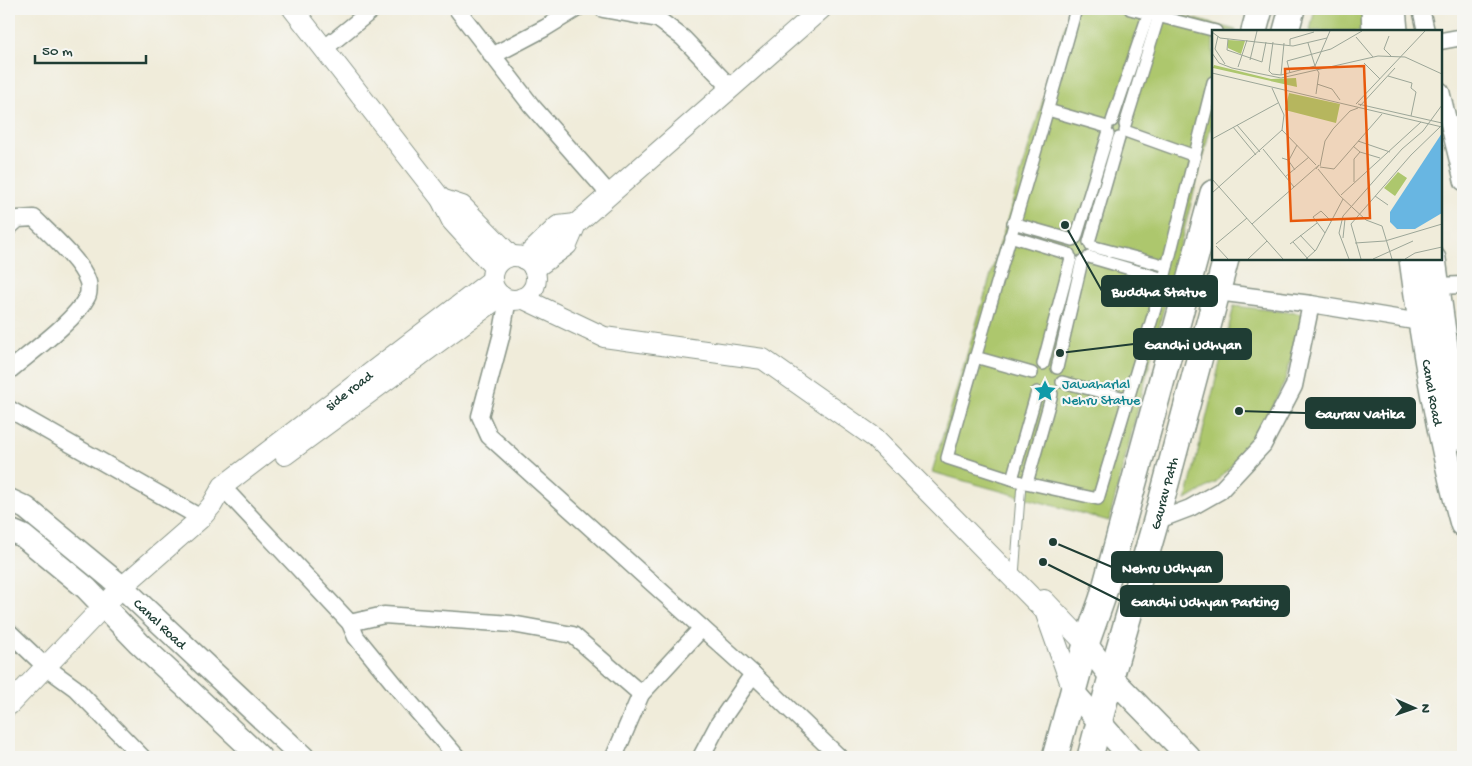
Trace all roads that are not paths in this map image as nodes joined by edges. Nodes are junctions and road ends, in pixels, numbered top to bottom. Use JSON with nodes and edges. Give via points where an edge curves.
{"nodes":[{"id":1,"x":293,"y":9,"type":"edge"},
{"id":2,"x":373,"y":9,"type":"edge"},
{"id":3,"x":457,"y":9,"type":"edge"},
{"id":4,"x":576,"y":9,"type":"edge"},
{"id":5,"x":603,"y":9,"type":"edge"},
{"id":6,"x":820,"y":9,"type":"edge"},
{"id":7,"x":1076,"y":9,"type":"edge"},
{"id":8,"x":1130,"y":9,"type":"edge"},
{"id":9,"x":1260,"y":9,"type":"edge"},
{"id":10,"x":1292,"y":9,"type":"edge"},
{"id":11,"x":1374,"y":9,"type":"edge"},
{"id":12,"x":1393,"y":9,"type":"edge"},
{"id":13,"x":1421,"y":9,"type":"edge"},
{"id":14,"x":1149,"y":11,"type":"edge"},
{"id":15,"x":1160,"y":13,"type":"edge"},
{"id":16,"x":1213,"y":30,"type":"edge"},
{"id":17,"x":1254,"y":30,"type":"edge"},
{"id":18,"x":1286,"y":30,"type":"edge"},
{"id":19,"x":1375,"y":30,"type":"edge"},
{"id":20,"x":1395,"y":30,"type":"edge"},
{"id":21,"x":1426,"y":30,"type":"edge"},
{"id":22,"x":1463,"y":37,"type":"edge"},
{"id":23,"x":1442,"y":41,"type":"edge"},
{"id":24,"x":325,"y":48,"type":"junction"},
{"id":25,"x":492,"y":56,"type":"junction"},
{"id":26,"x":1212,"y":86,"type":"edge"},
{"id":27,"x":731,"y":88,"type":"junction"},
{"id":28,"x":1442,"y":95,"type":"edge"},
{"id":29,"x":1048,"y":110,"type":"junction"},
{"id":30,"x":1116,"y":129,"type":"junction"},
{"id":31,"x":1195,"y":156,"type":"junction"},
{"id":32,"x":1463,"y":182,"type":"edge"},
{"id":33,"x":610,"y":195,"type":"junction"},
{"id":34,"x":1212,"y":197,"type":"edge"},
{"id":35,"x":1013,"y":223,"type":"junction"},
{"id":36,"x":9,"y":227,"type":"edge"},
{"id":37,"x":1010,"y":236,"type":"junction"},
{"id":38,"x":1088,"y":252,"type":"junction"},
{"id":39,"x":1226,"y":260,"type":"edge"},
{"id":40,"x":1412,"y":260,"type":"edge"},
{"id":41,"x":1433,"y":260,"type":"edge"},
{"id":42,"x":1167,"y":266,"type":"junction"},
{"id":43,"x":513,"y":279,"type":"junction"},
{"id":44,"x":1164,"y":279,"type":"junction"},
{"id":45,"x":1463,"y":285,"type":"edge"},
{"id":46,"x":1437,"y":286,"type":"junction"},
{"id":47,"x":1217,"y":292,"type":"junction"},
{"id":48,"x":1311,"y":304,"type":"junction"},
{"id":49,"x":1420,"y":322,"type":"junction"},
{"id":50,"x":975,"y":357,"type":"junction"},
{"id":51,"x":1044,"y":364,"type":"dead end"},
{"id":52,"x":1057,"y":368,"type":"dead end"},
{"id":53,"x":9,"y":371,"type":"edge"},
{"id":54,"x":1032,"y":373,"type":"dead end"},
{"id":55,"x":1062,"y":382,"type":"dead end"},
{"id":56,"x":1037,"y":392,"type":"dead end"},
{"id":57,"x":1052,"y":394,"type":"dead end"},
{"id":58,"x":1129,"y":399,"type":"junction"},
{"id":59,"x":9,"y":409,"type":"edge"},
{"id":60,"x":1463,"y":438,"type":"edge"},
{"id":61,"x":1020,"y":484,"type":"junction"},
{"id":62,"x":230,"y":495,"type":"junction"},
{"id":63,"x":9,"y":500,"type":"edge"},
{"id":64,"x":207,"y":512,"type":"junction"},
{"id":65,"x":1156,"y":521,"type":"junction"},
{"id":66,"x":1463,"y":524,"type":"edge"},
{"id":67,"x":9,"y":530,"type":"edge"},
{"id":68,"x":1015,"y":569,"type":"junction"},
{"id":69,"x":122,"y":587,"type":"junction"},
{"id":70,"x":105,"y":607,"type":"junction"},
{"id":71,"x":350,"y":623,"type":"junction"},
{"id":72,"x":702,"y":628,"type":"junction"},
{"id":73,"x":9,"y":632,"type":"edge"},
{"id":74,"x":1086,"y":644,"type":"junction"},
{"id":75,"x":46,"y":666,"type":"junction"},
{"id":76,"x":753,"y":674,"type":"junction"},
{"id":77,"x":1111,"y":677,"type":"junction"},
{"id":78,"x":1074,"y":693,"type":"junction"},
{"id":79,"x":641,"y":694,"type":"junction"},
{"id":80,"x":9,"y":705,"type":"edge"},
{"id":81,"x":1099,"y":724,"type":"junction"},
{"id":82,"x":132,"y":754,"type":"edge"},
{"id":83,"x":260,"y":757,"type":"edge"},
{"id":84,"x":303,"y":757,"type":"edge"},
{"id":85,"x":457,"y":757,"type":"edge"},
{"id":86,"x":614,"y":757,"type":"edge"},
{"id":87,"x":702,"y":757,"type":"edge"},
{"id":88,"x":839,"y":757,"type":"edge"},
{"id":89,"x":1055,"y":757,"type":"edge"},
{"id":90,"x":1090,"y":757,"type":"edge"},
{"id":91,"x":1130,"y":757,"type":"edge"},
{"id":92,"x":1189,"y":757,"type":"edge"}],
"edges":[{"from":1,"to":24,"type":"street"},
{"from":2,"to":24,"type":"street"},
{"from":3,"to":25,"type":"street"},
{"from":4,"to":25,"type":"street"},
{"from":5,"to":27,"type":"street","via":[[658,19],[683,38]]},
{"from":6,"to":27,"type":"street"},
{"from":7,"to":29,"type":"street"},
{"from":8,"to":14,"type":"street"},
{"from":9,"to":17,"type":"main road"},
{"from":10,"to":18,"type":"main road"},
{"from":11,"to":19,"type":"main road"},
{"from":12,"to":20,"type":"main road"},
{"from":13,"to":21,"type":"street"},
{"from":14,"to":15,"type":"street"},
{"from":14,"to":30,"type":"street"},
{"from":15,"to":16,"type":"street"},
{"from":15,"to":30,"type":"street"},
{"from":22,"to":23,"type":"street"},
{"from":24,"to":43,"type":"street","via":[[441,198],[462,206]]},
{"from":25,"to":33,"type":"street"},
{"from":26,"to":31,"type":"street"},
{"from":27,"to":33,"type":"street"},
{"from":28,"to":32,"type":"street"},
{"from":29,"to":30,"type":"street"},
{"from":29,"to":35,"type":"street"},
{"from":30,"to":31,"type":"street"},
{"from":30,"to":35,"type":"street","via":[[1074,239]]},
{"from":30,"to":38,"type":"street"},
{"from":31,"to":42,"type":"street"},
{"from":33,"to":43,"type":"street","via":[[576,224],[567,245]]},
{"from":34,"to":74,"type":"main road","via":[[1102,599]]},
{"from":35,"to":37,"type":"street"},
{"from":36,"to":53,"type":"street","via":[[18,219],[34,218],[84,272],[88,296],[61,328]]},
{"from":37,"to":50,"type":"street"},
{"from":37,"to":51,"type":"street","via":[[1070,256]]},
{"from":38,"to":42,"type":"street"},
{"from":38,"to":44,"type":"street"},
{"from":38,"to":52,"type":"street"},
{"from":39,"to":47,"type":"main road","name":"Gaurav Path"},
{"from":40,"to":49,"type":"main road","name":"Canal Road"},
{"from":41,"to":46,"type":"main road"},
{"from":42,"to":44,"type":"street"},
{"from":43,"to":62,"type":"street","name":"side road"},
{"from":43,"to":64,"type":"street","name":"side road","via":[[223,486]]},
{"from":43,"to":68,"type":"street","via":[[607,327],[763,349],[873,427],[919,469]]},
{"from":43,"to":72,"type":"street","via":[[480,416],[489,436]]},
{"from":43,"to":78,"type":"street","via":[[604,337],[763,359],[875,438],[1045,611]]},
{"from":44,"to":58,"type":"street"},
{"from":45,"to":46,"type":"street"},
{"from":46,"to":49,"type":"street"},
{"from":46,"to":60,"type":"main road","via":[[1452,390]]},
{"from":47,"to":48,"type":"street"},
{"from":47,"to":65,"type":"main road","name":"Gaurav Path"},
{"from":48,"to":49,"type":"street"},
{"from":48,"to":65,"type":"street","via":[[1294,386],[1263,446],[1220,491],[1190,508]]},
{"from":49,"to":66,"type":"main road","name":"Canal Road","via":[[1438,420]]},
{"from":50,"to":54,"type":"street"},
{"from":50,"to":61,"type":"street","via":[[947,458]]},
{"from":55,"to":58,"type":"street"},
{"from":56,"to":61,"type":"street"},
{"from":57,"to":61,"type":"street"},
{"from":58,"to":61,"type":"street","via":[[1098,499]]},
{"from":59,"to":64,"type":"street"},
{"from":61,"to":68,"type":"lane"},
{"from":62,"to":64,"type":"street","name":"side road"},
{"from":62,"to":71,"type":"street"},
{"from":63,"to":69,"type":"main road","name":"Canal Road","via":[[26,508]]},
{"from":64,"to":69,"type":"street","name":"side road"},
{"from":65,"to":77,"type":"main road","name":"Gaurav Path"},
{"from":67,"to":70,"type":"main road","name":"Canal Road","via":[[23,536]]},
{"from":68,"to":74,"type":"street"},
{"from":69,"to":70,"type":"street","name":"side road"},
{"from":69,"to":84,"type":"main road","name":"Canal Road"},
{"from":70,"to":75,"type":"street","name":"side road"},
{"from":70,"to":83,"type":"main road","name":"Canal Road"},
{"from":71,"to":79,"type":"street","via":[[384,615],[512,624],[573,634]]},
{"from":71,"to":85,"type":"street","via":[[356,637]]},
{"from":72,"to":76,"type":"street"},
{"from":72,"to":79,"type":"street"},
{"from":73,"to":75,"type":"street"},
{"from":74,"to":77,"type":"main road"},
{"from":74,"to":78,"type":"main road"},
{"from":75,"to":80,"type":"street","name":"side road"},
{"from":75,"to":82,"type":"street","via":[[75,688]]},
{"from":76,"to":87,"type":"street","via":[[719,723]]},
{"from":76,"to":88,"type":"street"},
{"from":77,"to":81,"type":"main road","name":"Gaurav Path"},
{"from":77,"to":92,"type":"main road"},
{"from":78,"to":81,"type":"main road"},
{"from":78,"to":89,"type":"main road"},
{"from":79,"to":86,"type":"street"},
{"from":81,"to":90,"type":"main road","name":"Gaurav Path"},
{"from":81,"to":91,"type":"main road"}]}
